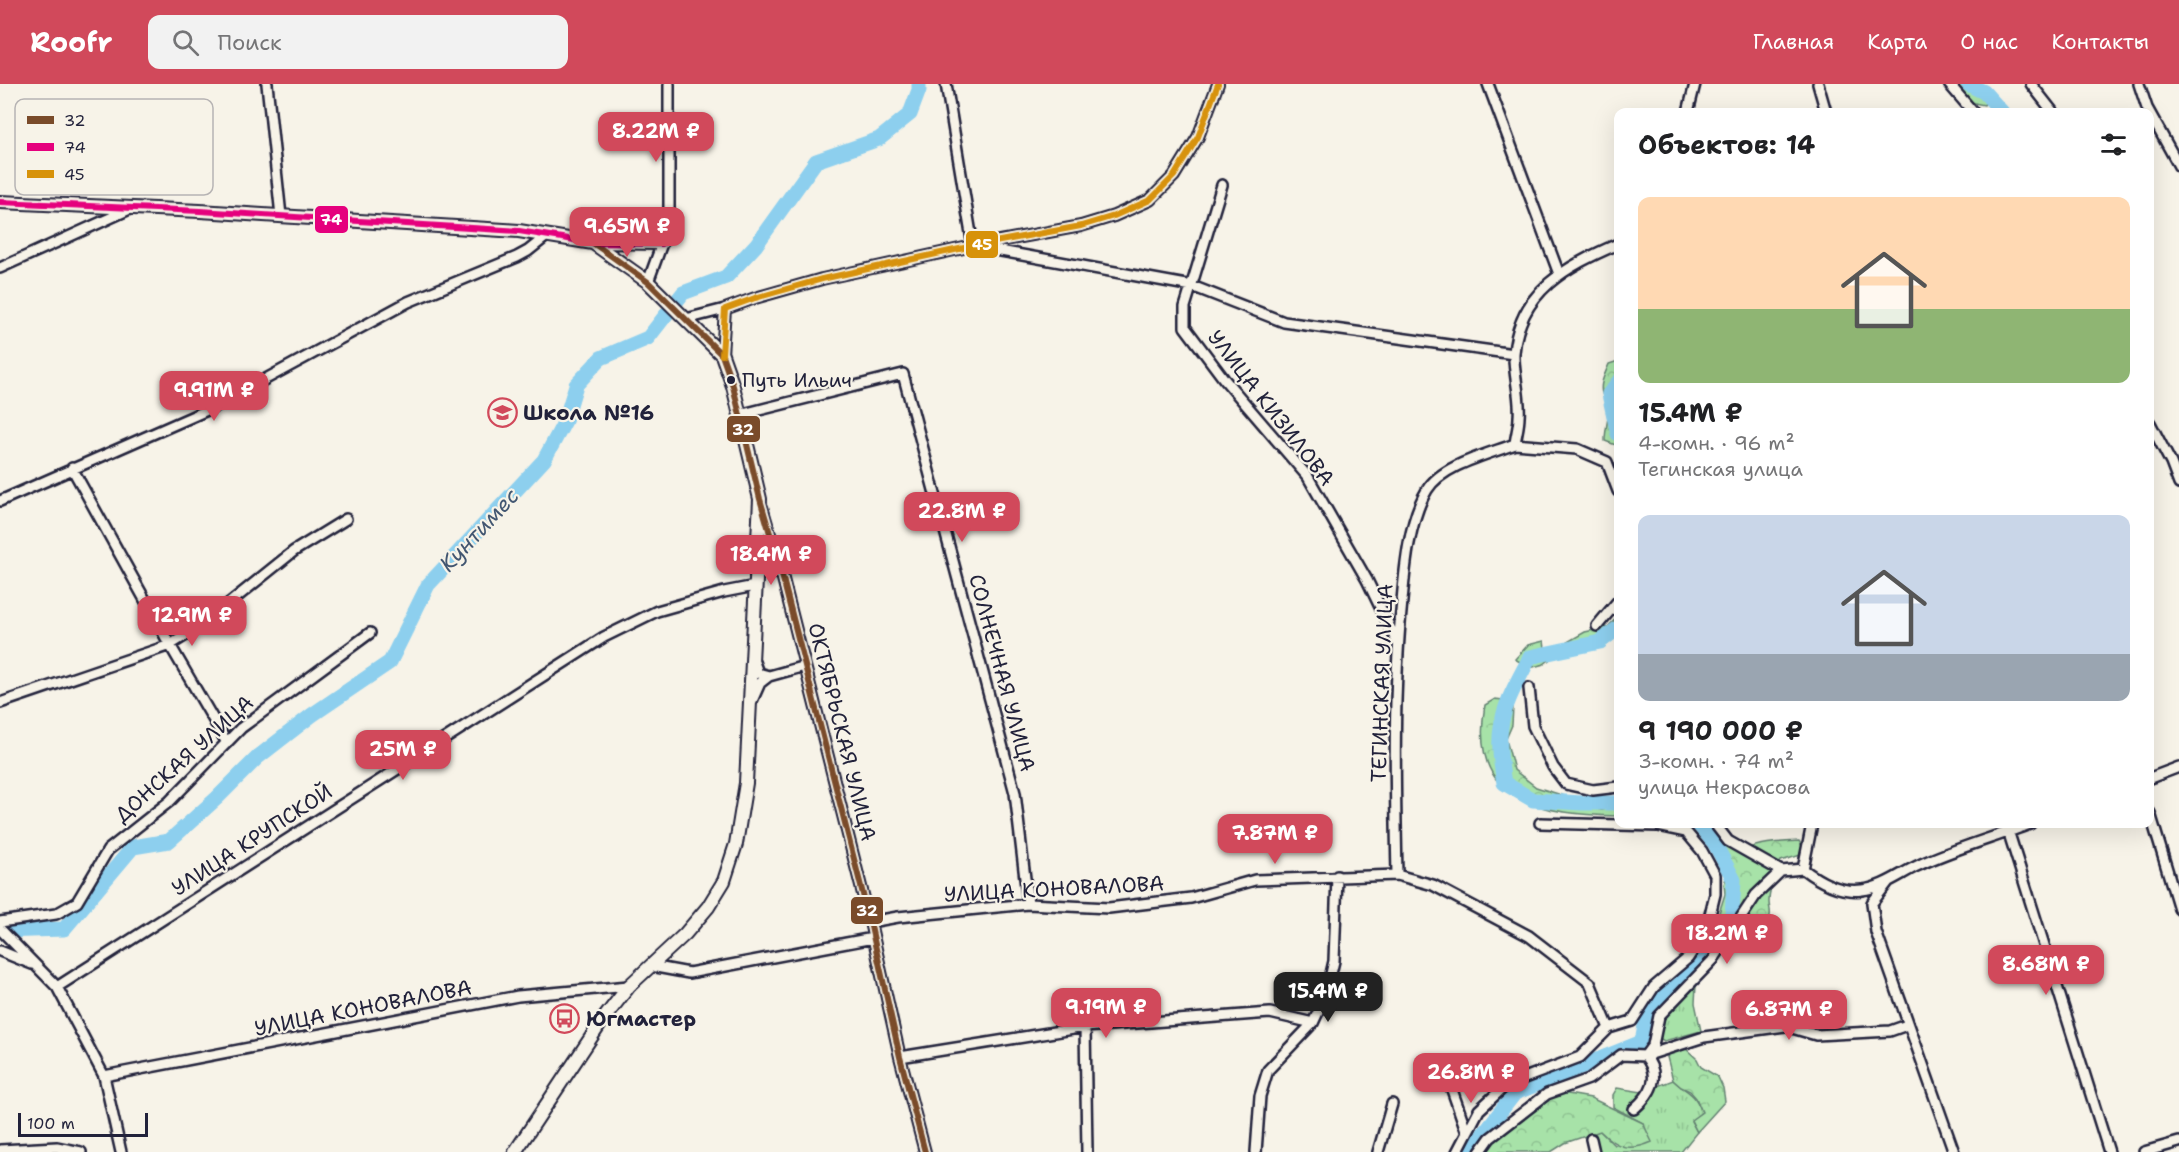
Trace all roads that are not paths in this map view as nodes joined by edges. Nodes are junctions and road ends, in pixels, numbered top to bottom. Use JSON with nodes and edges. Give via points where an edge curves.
{"nodes":[{"id":1,"x":267,"y":84,"type":"edge"},
{"id":2,"x":669,"y":84,"type":"edge"},
{"id":3,"x":946,"y":84,"type":"edge"},
{"id":4,"x":1218,"y":84,"type":"edge"},
{"id":5,"x":1488,"y":84,"type":"edge"},
{"id":6,"x":1695,"y":84,"type":"edge"},
{"id":7,"x":1818,"y":84,"type":"edge"},
{"id":8,"x":1949,"y":84,"type":"edge"},
{"id":9,"x":2031,"y":84,"type":"edge"},
{"id":10,"x":2139,"y":84,"type":"edge"},
{"id":11,"x":1690,"y":108,"type":"edge"},
{"id":12,"x":1825,"y":108,"type":"edge"},
{"id":13,"x":1969,"y":108,"type":"edge"},
{"id":14,"x":2050,"y":108,"type":"edge"},
{"id":15,"x":2147,"y":108,"type":"edge"},
{"id":16,"x":2154,"y":121,"type":"edge"},
{"id":17,"x":2179,"y":166,"type":"edge"},
{"id":18,"x":1222,"y":185,"type":"dead end"},
{"id":19,"x":0,"y":202,"type":"edge"},
{"id":20,"x":133,"y":208,"type":"junction"},
{"id":21,"x":281,"y":216,"type":"junction"},
{"id":22,"x":548,"y":235,"type":"junction"},
{"id":23,"x":593,"y":243,"type":"junction"},
{"id":24,"x":662,"y":244,"type":"junction"},
{"id":25,"x":973,"y":246,"type":"junction"},
{"id":26,"x":1614,"y":246,"type":"edge"},
{"id":27,"x":0,"y":268,"type":"edge"},
{"id":28,"x":1558,"y":274,"type":"junction"},
{"id":29,"x":648,"y":282,"type":"junction"},
{"id":30,"x":1192,"y":286,"type":"junction"},
{"id":31,"x":725,"y":309,"type":"junction"},
{"id":32,"x":686,"y":319,"type":"junction"},
{"id":33,"x":1514,"y":354,"type":"junction"},
{"id":34,"x":723,"y":355,"type":"junction"},
{"id":35,"x":739,"y":415,"type":"junction"},
{"id":36,"x":2154,"y":431,"type":"edge"},
{"id":37,"x":1515,"y":444,"type":"junction"},
{"id":38,"x":72,"y":468,"type":"junction"},
{"id":39,"x":1614,"y":480,"type":"edge"},
{"id":40,"x":2179,"y":484,"type":"edge"},
{"id":41,"x":760,"y":499,"type":"junction"},
{"id":42,"x":0,"y":501,"type":"edge"},
{"id":43,"x":346,"y":519,"type":"dead end"},
{"id":44,"x":782,"y":575,"type":"junction"},
{"id":45,"x":755,"y":581,"type":"junction"},
{"id":46,"x":1614,"y":606,"type":"edge"},
{"id":47,"x":1597,"y":626,"type":"dead end"},
{"id":48,"x":370,"y":633,"type":"dead end"},
{"id":49,"x":1398,"y":644,"type":"junction"},
{"id":50,"x":170,"y":645,"type":"junction"},
{"id":51,"x":752,"y":651,"type":"junction"},
{"id":52,"x":805,"y":666,"type":"junction"},
{"id":53,"x":769,"y":676,"type":"junction"},
{"id":54,"x":1529,"y":688,"type":"dead end"},
{"id":55,"x":0,"y":703,"type":"edge"},
{"id":56,"x":750,"y":710,"type":"junction"},
{"id":57,"x":226,"y":743,"type":"junction"},
{"id":58,"x":2179,"y":767,"type":"edge"},
{"id":59,"x":2154,"y":776,"type":"edge"},
{"id":60,"x":1614,"y":787,"type":"edge"},
{"id":61,"x":1540,"y":822,"type":"dead end"},
{"id":62,"x":1614,"y":825,"type":"edge"},
{"id":63,"x":2154,"y":826,"type":"edge"},
{"id":64,"x":1667,"y":828,"type":"edge"},
{"id":65,"x":1718,"y":828,"type":"edge"},
{"id":66,"x":1811,"y":828,"type":"edge"},
{"id":67,"x":2007,"y":828,"type":"edge"},
{"id":68,"x":1803,"y":869,"type":"junction"},
{"id":69,"x":1781,"y":871,"type":"junction"},
{"id":70,"x":1397,"y":875,"type":"junction"},
{"id":71,"x":1337,"y":876,"type":"junction"},
{"id":72,"x":1888,"y":882,"type":"junction"},
{"id":73,"x":1028,"y":904,"type":"junction"},
{"id":74,"x":2179,"y":909,"type":"edge"},
{"id":75,"x":0,"y":922,"type":"edge"},
{"id":76,"x":870,"y":922,"type":"junction"},
{"id":77,"x":0,"y":929,"type":"edge"},
{"id":78,"x":873,"y":938,"type":"junction"},
{"id":79,"x":0,"y":951,"type":"edge"},
{"id":80,"x":651,"y":966,"type":"junction"},
{"id":81,"x":39,"y":968,"type":"junction"},
{"id":82,"x":630,"y":986,"type":"junction"},
{"id":83,"x":57,"y":987,"type":"junction"},
{"id":84,"x":1313,"y":1023,"type":"junction"},
{"id":85,"x":1907,"y":1025,"type":"junction"},
{"id":86,"x":1085,"y":1028,"type":"junction"},
{"id":87,"x":1609,"y":1028,"type":"junction"},
{"id":88,"x":1645,"y":1056,"type":"junction"},
{"id":89,"x":900,"y":1057,"type":"junction"},
{"id":90,"x":104,"y":1076,"type":"junction"},
{"id":91,"x":1450,"y":1084,"type":"dead end"},
{"id":92,"x":1392,"y":1104,"type":"dead end"},
{"id":93,"x":1634,"y":1109,"type":"dead end"},
{"id":94,"x":1467,"y":1133,"type":"junction"},
{"id":95,"x":1592,"y":1139,"type":"dead end"},
{"id":96,"x":2179,"y":1142,"type":"edge"},
{"id":97,"x":0,"y":1150,"type":"edge"},
{"id":98,"x":81,"y":1152,"type":"edge"},
{"id":99,"x":121,"y":1152,"type":"edge"},
{"id":100,"x":515,"y":1152,"type":"edge"},
{"id":101,"x":925,"y":1152,"type":"edge"},
{"id":102,"x":1087,"y":1152,"type":"edge"},
{"id":103,"x":1256,"y":1152,"type":"edge"},
{"id":104,"x":1378,"y":1152,"type":"edge"},
{"id":105,"x":1458,"y":1152,"type":"edge"},
{"id":106,"x":1480,"y":1152,"type":"edge"},
{"id":107,"x":1594,"y":1152,"type":"edge"},
{"id":108,"x":1954,"y":1152,"type":"edge"},
{"id":109,"x":2109,"y":1152,"type":"edge"},
{"id":110,"x":2144,"y":1152,"type":"edge"}],
"edges":[{"from":1,"to":21,"type":"street"},
{"from":2,"to":24,"type":"street","via":[[669,224]]},
{"from":3,"to":25,"type":"street"},
{"from":4,"to":25,"type":"street","name":"УЛИЦА КИЗИЛОВА","via":[[1198,137],[1174,176],[1150,200],[1081,226]]},
{"from":5,"to":28,"type":"street"},
{"from":6,"to":11,"type":"street"},
{"from":7,"to":12,"type":"street"},
{"from":8,"to":13,"type":"street"},
{"from":9,"to":14,"type":"street"},
{"from":10,"to":15,"type":"street"},
{"from":16,"to":17,"type":"street"},
{"from":18,"to":30,"type":"street","name":"УЛИЦА КИЗИЛОВА"},
{"from":19,"to":20,"type":"main road"},
{"from":20,"to":21,"type":"main road"},
{"from":20,"to":27,"type":"street"},
{"from":21,"to":22,"type":"main road"},
{"from":22,"to":23,"type":"main road"},
{"from":22,"to":38,"type":"street","via":[[517,257],[408,302],[214,407]]},
{"from":23,"to":24,"type":"street"},
{"from":23,"to":29,"type":"main road"},
{"from":24,"to":29,"type":"street"},
{"from":25,"to":30,"type":"street","name":"УЛИЦА КИЗИЛОВА"},
{"from":25,"to":31,"type":"street","name":"УЛИЦА КИЗИЛОВА","via":[[822,279]]},
{"from":26,"to":28,"type":"street"},
{"from":28,"to":33,"type":"street","via":[[1533,297],[1520,321]]},
{"from":29,"to":32,"type":"main road"},
{"from":30,"to":33,"type":"street","name":"УЛИЦА КИЗИЛОВА","via":[[1284,322]]},
{"from":30,"to":49,"type":"street","name":"УЛИЦА КИЗИЛОВА","via":[[1185,307],[1185,327],[1308,477],[1367,580]]},
{"from":31,"to":32,"type":"street","name":"УЛИЦА КИЗИЛОВА"},
{"from":31,"to":34,"type":"street"},
{"from":32,"to":34,"type":"main road"},
{"from":33,"to":37,"type":"street","via":[[1520,416]]},
{"from":34,"to":35,"type":"main road","name":"ОКТЯБРЬСКАЯ УЛИЦА"},
{"from":35,"to":41,"type":"main road","name":"ОКТЯБРЬСКАЯ УЛИЦА"},
{"from":35,"to":73,"type":"street","name":"СОЛНЕЧНАЯ УЛИЦА","via":[[903,374],[1015,793]]},
{"from":36,"to":40,"type":"street"},
{"from":37,"to":39,"type":"street","name":"ТЕГИНСКАЯ УЛИЦА","via":[[1577,449],[1607,462]]},
{"from":37,"to":49,"type":"street","name":"ТЕГИНСКАЯ УЛИЦА","via":[[1443,472],[1428,489],[1415,521],[1405,569]]},
{"from":38,"to":42,"type":"street"},
{"from":38,"to":50,"type":"street"},
{"from":41,"to":44,"type":"street","name":"ОКТЯБРЬСКАЯ УЛИЦА"},
{"from":41,"to":45,"type":"main road"},
{"from":43,"to":50,"type":"street","via":[[294,551],[202,625]]},
{"from":44,"to":45,"type":"street","name":"УЛИЦА КРУПСКОЙ","via":[[769,570]]},
{"from":44,"to":52,"type":"street","name":"ОКТЯБРЬСКАЯ УЛИЦА"},
{"from":45,"to":51,"type":"main road"},
{"from":45,"to":83,"type":"street","name":"УЛИЦА КРУПСКОЙ","via":[[657,611],[604,637]]},
{"from":46,"to":47,"type":"street"},
{"from":48,"to":57,"type":"street","name":"ДОНСКАЯ УЛИЦА"},
{"from":49,"to":70,"type":"street","name":"ТЕГИНСКАЯ УЛИЦА","via":[[1394,770]]},
{"from":50,"to":55,"type":"street"},
{"from":50,"to":57,"type":"street"},
{"from":51,"to":53,"type":"street","via":[[754,668]]},
{"from":51,"to":56,"type":"main road"},
{"from":52,"to":53,"type":"street"},
{"from":52,"to":76,"type":"street","name":"ОКТЯБРЬСКАЯ УЛИЦА"},
{"from":53,"to":56,"type":"street","via":[[760,683]]},
{"from":54,"to":60,"type":"street","via":[[1533,726],[1566,784],[1593,790]]},
{"from":56,"to":80,"type":"main road","via":[[742,812],[724,881],[685,934]]},
{"from":57,"to":75,"type":"street","name":"ДОНСКАЯ УЛИЦА","via":[[170,801],[108,850],[77,902],[56,914]]},
{"from":58,"to":59,"type":"street"},
{"from":61,"to":62,"type":"street"},
{"from":63,"to":74,"type":"street"},
{"from":64,"to":87,"type":"street","via":[[1686,832],[1702,851],[1714,875],[1715,894],[1706,932],[1688,958],[1654,987],[1632,1021]]},
{"from":65,"to":69,"type":"street","via":[[1728,841]]},
{"from":66,"to":68,"type":"street"},
{"from":67,"to":72,"type":"street"},
{"from":67,"to":109,"type":"street"},
{"from":68,"to":69,"type":"street"},
{"from":68,"to":72,"type":"street","via":[[1819,881],[1842,888],[1863,890]]},
{"from":69,"to":88,"type":"street","via":[[1756,895],[1713,960],[1659,1016],[1653,1046]]},
{"from":70,"to":71,"type":"street","name":"УЛИЦА КОНОВАЛОВА"},
{"from":70,"to":87,"type":"street","name":"УЛИЦА КОНОВАЛОВА","via":[[1433,885],[1529,936],[1590,983]]},
{"from":71,"to":73,"type":"street","name":"УЛИЦА КОНОВАЛОВА","via":[[1255,880],[1191,898],[1109,908]]},
{"from":71,"to":84,"type":"street","via":[[1334,961],[1326,995]]},
{"from":72,"to":85,"type":"street","via":[[1872,903],[1876,932]]},
{"from":73,"to":76,"type":"street","name":"УЛИЦА КОНОВАЛОВА"},
{"from":76,"to":78,"type":"street","name":"ОКТЯБРЬСКАЯ УЛИЦА"},
{"from":77,"to":81,"type":"street"},
{"from":78,"to":80,"type":"street","via":[[689,973]]},
{"from":78,"to":89,"type":"street","name":"ОКТЯБРЬСКАЯ УЛИЦА"},
{"from":79,"to":81,"type":"street"},
{"from":80,"to":82,"type":"main road"},
{"from":81,"to":83,"type":"street"},
{"from":82,"to":90,"type":"street","name":"УЛИЦА КОНОВАЛОВА","via":[[518,996]]},
{"from":82,"to":100,"type":"main road","via":[[602,1021]]},
{"from":83,"to":90,"type":"street"},
{"from":84,"to":86,"type":"street","via":[[1270,1013]]},
{"from":84,"to":103,"type":"street","via":[[1268,1070],[1260,1096]]},
{"from":85,"to":88,"type":"street","via":[[1890,1031],[1816,1035],[1785,1026],[1704,1037]]},
{"from":85,"to":108,"type":"street"},
{"from":86,"to":89,"type":"street"},
{"from":86,"to":102,"type":"street"},
{"from":87,"to":94,"type":"street","via":[[1580,1057],[1506,1085],[1479,1110]]},
{"from":88,"to":93,"type":"street","via":[[1655,1075],[1654,1084]]},
{"from":88,"to":106,"type":"street","via":[[1621,1055],[1589,1078],[1547,1094],[1490,1138]]},
{"from":89,"to":101,"type":"street","name":"ОКТЯБРЬСКАЯ УЛИЦА"},
{"from":90,"to":99,"type":"street"},
{"from":91,"to":94,"type":"street"},
{"from":92,"to":104,"type":"street"},
{"from":94,"to":105,"type":"street"},
{"from":95,"to":107,"type":"street"},
{"from":96,"to":110,"type":"street"},
{"from":97,"to":98,"type":"street","via":[[57,1148]]}]}
